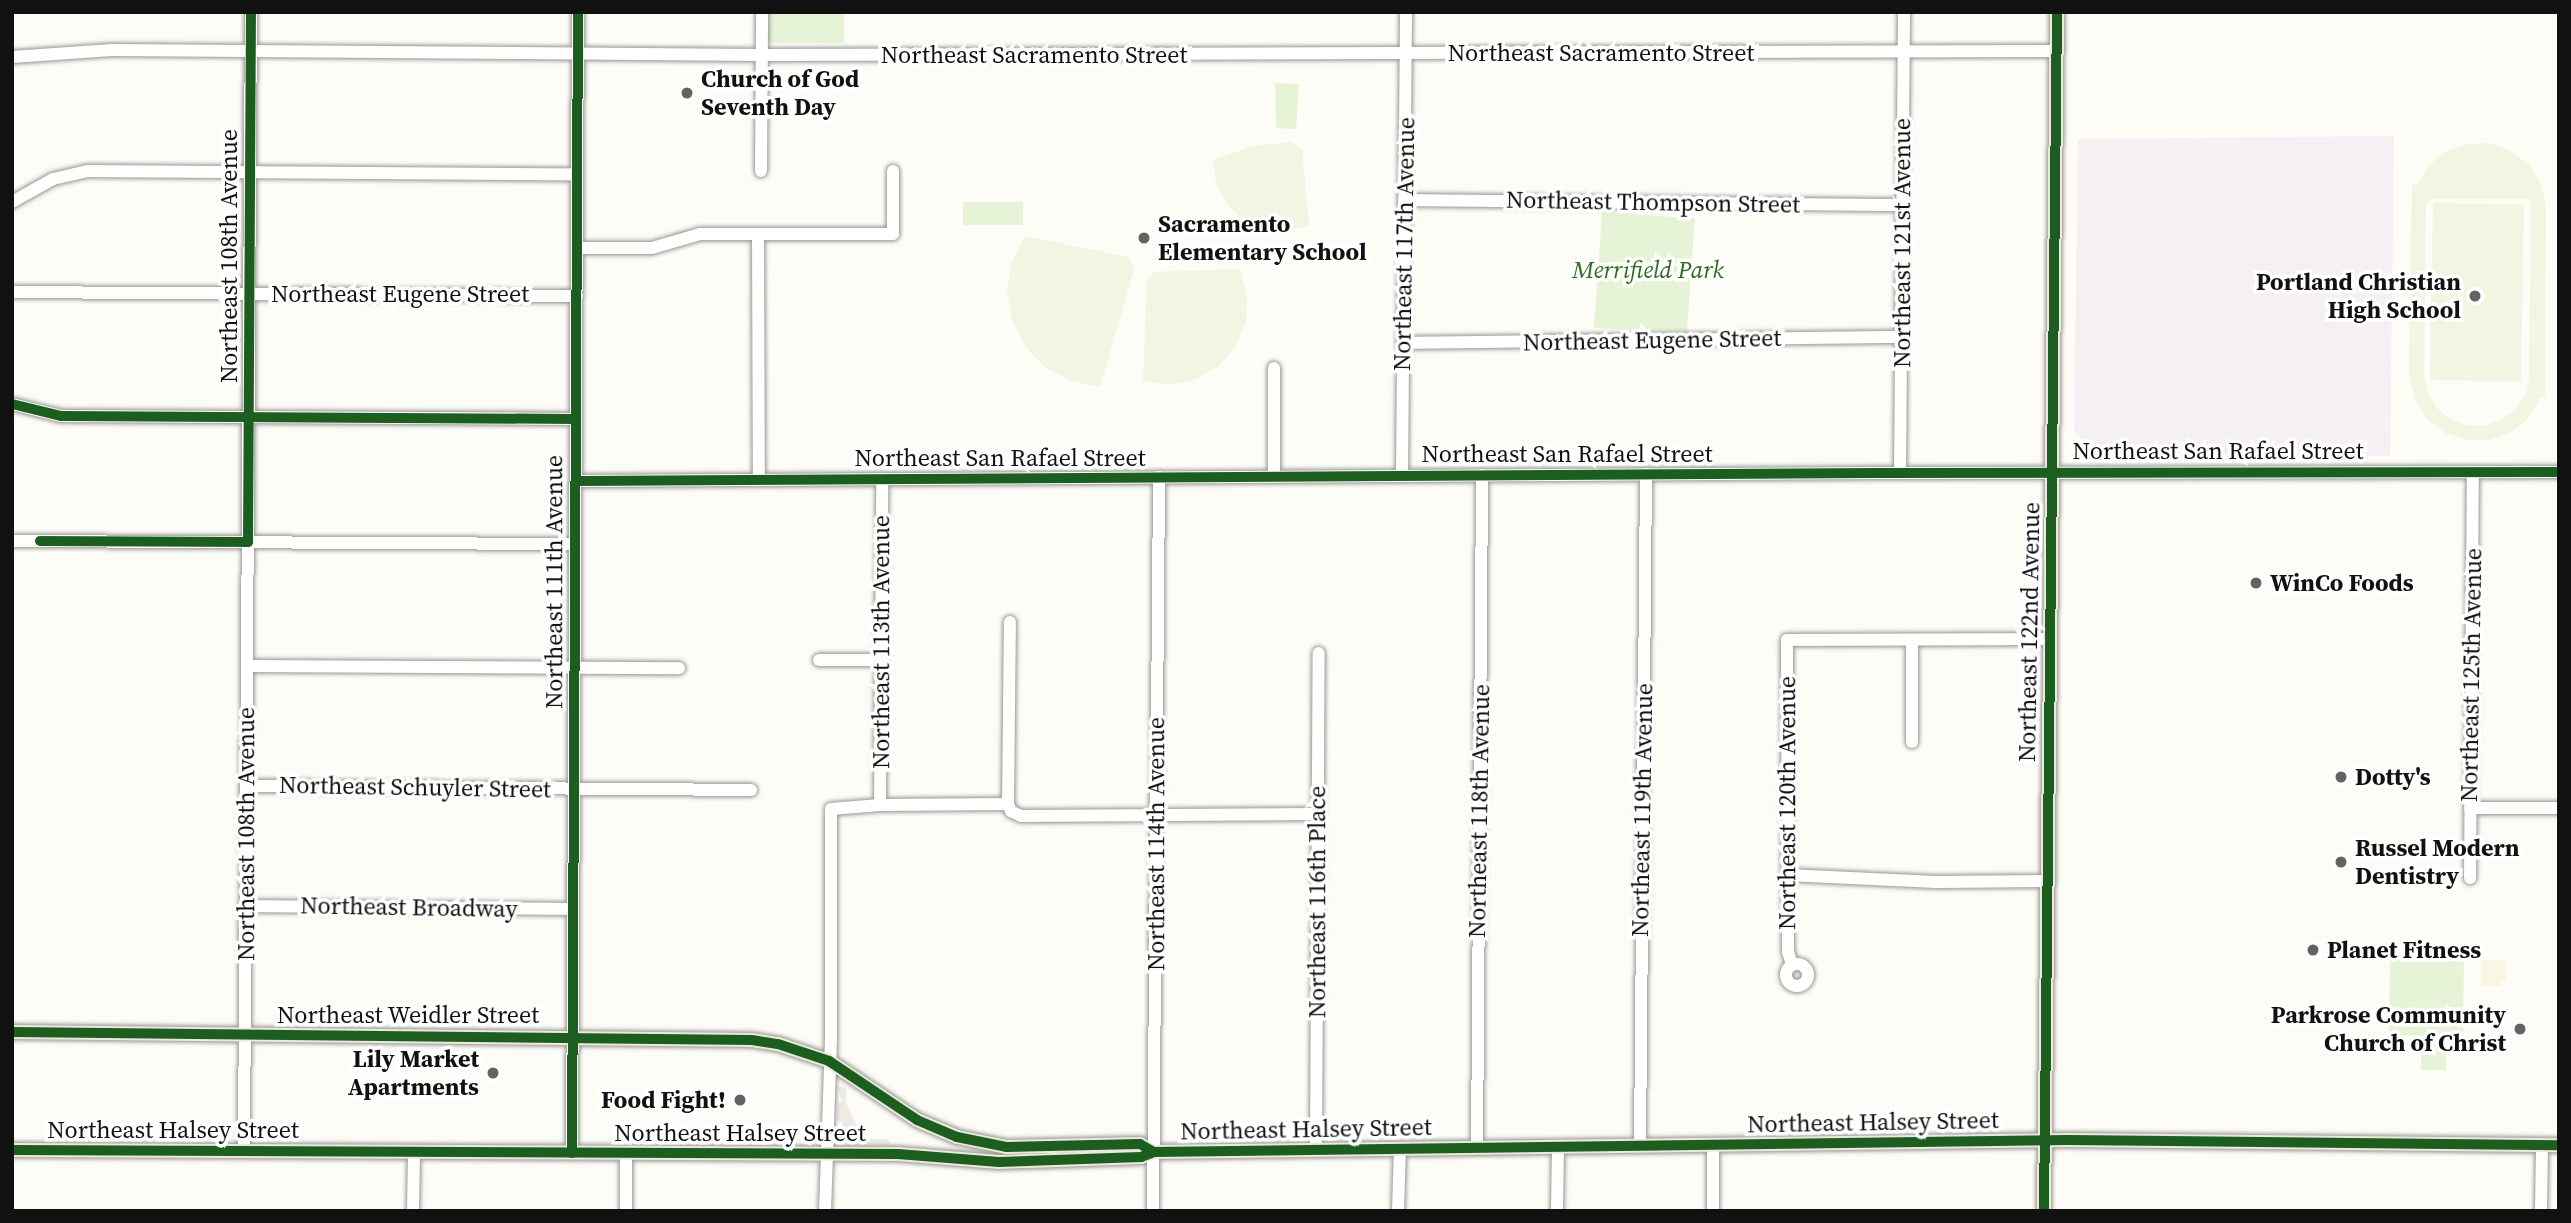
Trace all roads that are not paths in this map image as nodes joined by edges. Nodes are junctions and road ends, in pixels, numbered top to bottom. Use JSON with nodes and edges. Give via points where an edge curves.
{"nodes":[{"id":1,"x":251,"y":12,"type":"edge"},
{"id":2,"x":579,"y":12,"type":"edge"},
{"id":3,"x":762,"y":12,"type":"edge"},
{"id":4,"x":1406,"y":12,"type":"edge"},
{"id":5,"x":1904,"y":12,"type":"edge"},
{"id":6,"x":2057,"y":12,"type":"edge"},
{"id":7,"x":251,"y":51,"type":"junction"},
{"id":8,"x":1903,"y":51,"type":"junction"},
{"id":9,"x":2056,"y":51,"type":"junction"},
{"id":10,"x":578,"y":54,"type":"junction"},
{"id":11,"x":1406,"y":54,"type":"junction"},
{"id":12,"x":762,"y":55,"type":"junction"},
{"id":13,"x":12,"y":57,"type":"edge"},
{"id":14,"x":761,"y":171,"type":"dead end"},
{"id":15,"x":893,"y":171,"type":"dead end"},
{"id":16,"x":250,"y":172,"type":"junction"},
{"id":17,"x":577,"y":174,"type":"junction"},
{"id":18,"x":1404,"y":200,"type":"junction"},
{"id":19,"x":12,"y":202,"type":"edge"},
{"id":20,"x":1902,"y":205,"type":"junction"},
{"id":21,"x":758,"y":234,"type":"junction"},
{"id":22,"x":577,"y":248,"type":"junction"},
{"id":23,"x":12,"y":292,"type":"edge"},
{"id":24,"x":249,"y":293,"type":"junction"},
{"id":25,"x":577,"y":296,"type":"junction"},
{"id":26,"x":1901,"y":337,"type":"junction"},
{"id":27,"x":1403,"y":343,"type":"junction"},
{"id":28,"x":1274,"y":368,"type":"dead end"},
{"id":29,"x":12,"y":404,"type":"edge"},
{"id":30,"x":248,"y":416,"type":"junction"},
{"id":31,"x":576,"y":419,"type":"junction"},
{"id":32,"x":2051,"y":472,"type":"junction"},
{"id":33,"x":2473,"y":472,"type":"junction"},
{"id":34,"x":2559,"y":472,"type":"edge"},
{"id":35,"x":1900,"y":473,"type":"junction"},
{"id":36,"x":1646,"y":474,"type":"junction"},
{"id":37,"x":1402,"y":475,"type":"junction"},
{"id":38,"x":1482,"y":475,"type":"junction"},
{"id":39,"x":1274,"y":476,"type":"junction"},
{"id":40,"x":1159,"y":477,"type":"junction"},
{"id":41,"x":759,"y":480,"type":"junction"},
{"id":42,"x":882,"y":480,"type":"junction"},
{"id":43,"x":576,"y":481,"type":"junction"},
{"id":44,"x":12,"y":541,"type":"edge"},
{"id":45,"x":248,"y":542,"type":"junction"},
{"id":46,"x":575,"y":544,"type":"junction"},
{"id":47,"x":1010,"y":622,"type":"dead end"},
{"id":48,"x":2050,"y":639,"type":"junction"},
{"id":49,"x":1912,"y":640,"type":"junction"},
{"id":50,"x":1319,"y":653,"type":"dead end"},
{"id":51,"x":819,"y":660,"type":"dead end"},
{"id":52,"x":880,"y":660,"type":"junction"},
{"id":53,"x":247,"y":666,"type":"junction"},
{"id":54,"x":574,"y":668,"type":"junction"},
{"id":55,"x":678,"y":668,"type":"dead end"},
{"id":56,"x":1912,"y":742,"type":"dead end"},
{"id":57,"x":246,"y":786,"type":"junction"},
{"id":58,"x":573,"y":789,"type":"junction"},
{"id":59,"x":751,"y":790,"type":"dead end"},
{"id":60,"x":1008,"y":804,"type":"junction"},
{"id":61,"x":880,"y":805,"type":"junction"},
{"id":62,"x":2470,"y":808,"type":"junction"},
{"id":63,"x":2559,"y":808,"type":"edge"},
{"id":64,"x":1317,"y":814,"type":"junction"},
{"id":65,"x":1156,"y":815,"type":"junction"},
{"id":66,"x":1787,"y":875,"type":"junction"},
{"id":67,"x":2470,"y":878,"type":"dead end"},
{"id":68,"x":2047,"y":881,"type":"junction"},
{"id":69,"x":245,"y":906,"type":"junction"},
{"id":70,"x":573,"y":909,"type":"junction"},
{"id":71,"x":1792,"y":965,"type":"dead end"},
{"id":72,"x":12,"y":1032,"type":"edge"},
{"id":73,"x":246,"y":1035,"type":"junction"},
{"id":74,"x":572,"y":1037,"type":"junction"},
{"id":75,"x":829,"y":1061,"type":"junction"},
{"id":76,"x":2045,"y":1141,"type":"junction"},
{"id":77,"x":2542,"y":1144,"type":"junction"},
{"id":78,"x":1713,"y":1145,"type":"junction"},
{"id":79,"x":2559,"y":1145,"type":"edge"},
{"id":80,"x":1640,"y":1146,"type":"junction"},
{"id":81,"x":1558,"y":1147,"type":"junction"},
{"id":82,"x":1477,"y":1148,"type":"junction"},
{"id":83,"x":1400,"y":1149,"type":"junction"},
{"id":84,"x":12,"y":1150,"type":"edge"},
{"id":85,"x":1316,"y":1150,"type":"junction"},
{"id":86,"x":244,"y":1151,"type":"junction"},
{"id":87,"x":414,"y":1152,"type":"junction"},
{"id":88,"x":1154,"y":1152,"type":"junction"},
{"id":89,"x":572,"y":1153,"type":"junction"},
{"id":90,"x":626,"y":1154,"type":"junction"},
{"id":91,"x":828,"y":1154,"type":"junction"},
{"id":92,"x":413,"y":1211,"type":"edge"},
{"id":93,"x":626,"y":1211,"type":"edge"},
{"id":94,"x":825,"y":1211,"type":"edge"},
{"id":95,"x":1153,"y":1211,"type":"edge"},
{"id":96,"x":1398,"y":1211,"type":"edge"},
{"id":97,"x":1557,"y":1211,"type":"edge"},
{"id":98,"x":1713,"y":1211,"type":"edge"},
{"id":99,"x":2044,"y":1211,"type":"edge"},
{"id":100,"x":2541,"y":1211,"type":"edge"}],
"edges":[{"from":1,"to":7,"type":"street","name":"Northeast 108th Avenue"},
{"from":2,"to":10,"type":"street","name":"Northeast 111th Avenue"},
{"from":3,"to":12,"type":"street"},
{"from":4,"to":11,"type":"street","name":"Northeast 117th Avenue"},
{"from":5,"to":8,"type":"street","name":"Northeast 121st Avenue"},
{"from":6,"to":9,"type":"main road","name":"Northeast 122nd Avenue"},
{"from":7,"to":10,"type":"street","name":"Northeast Sacramento Street"},
{"from":7,"to":13,"type":"street","name":"Northeast Sacramento Street","via":[[112,50]]},
{"from":7,"to":16,"type":"street","name":"Northeast 108th Avenue"},
{"from":8,"to":9,"type":"street","name":"Northeast Sacramento Street"},
{"from":8,"to":11,"type":"street","name":"Northeast Sacramento Street"},
{"from":8,"to":20,"type":"street","name":"Northeast 121st Avenue"},
{"from":9,"to":32,"type":"main road","name":"Northeast 122nd Avenue"},
{"from":10,"to":12,"type":"street","name":"Northeast Sacramento Street"},
{"from":10,"to":17,"type":"street","name":"Northeast 111th Avenue"},
{"from":11,"to":12,"type":"street","name":"Northeast Sacramento Street"},
{"from":11,"to":18,"type":"street","name":"Northeast 117th Avenue"},
{"from":12,"to":14,"type":"street"},
{"from":15,"to":21,"type":"street","via":[[893,234]]},
{"from":16,"to":17,"type":"street"},
{"from":16,"to":19,"type":"street","via":[[76,172]]},
{"from":16,"to":24,"type":"street","name":"Northeast 108th Avenue"},
{"from":17,"to":22,"type":"street","name":"Northeast 111th Avenue"},
{"from":18,"to":20,"type":"street","name":"Northeast Thompson Street"},
{"from":18,"to":27,"type":"street","name":"Northeast 117th Avenue"},
{"from":20,"to":26,"type":"street","name":"Northeast 121st Avenue"},
{"from":21,"to":22,"type":"street","via":[[700,234],[652,248]]},
{"from":21,"to":41,"type":"street"},
{"from":22,"to":25,"type":"street","name":"Northeast 111th Avenue"},
{"from":23,"to":24,"type":"street","name":"Northeast Eugene Street"},
{"from":24,"to":25,"type":"street","name":"Northeast Eugene Street"},
{"from":24,"to":30,"type":"street","name":"Northeast 108th Avenue"},
{"from":25,"to":31,"type":"street","name":"Northeast 111th Avenue"},
{"from":26,"to":27,"type":"street","name":"Northeast Eugene Street"},
{"from":26,"to":35,"type":"street","name":"Northeast 121st Avenue"},
{"from":27,"to":37,"type":"street","name":"Northeast 117th Avenue"},
{"from":28,"to":39,"type":"street"},
{"from":29,"to":30,"type":"street","via":[[61,416]]},
{"from":30,"to":31,"type":"street"},
{"from":30,"to":45,"type":"street","name":"Northeast 108th Avenue"},
{"from":31,"to":43,"type":"street","name":"Northeast 111th Avenue"},
{"from":32,"to":33,"type":"street","name":"Northeast San Rafael Street"},
{"from":32,"to":35,"type":"street","name":"Northeast San Rafael Street"},
{"from":32,"to":48,"type":"main road","name":"Northeast 122nd Avenue"},
{"from":33,"to":34,"type":"street","name":"Northeast San Rafael Street"},
{"from":33,"to":62,"type":"street","name":"Northeast 125th Avenue"},
{"from":35,"to":36,"type":"street","name":"Northeast San Rafael Street"},
{"from":36,"to":38,"type":"street","name":"Northeast San Rafael Street"},
{"from":36,"to":80,"type":"street","name":"Northeast 119th Avenue"},
{"from":37,"to":38,"type":"street","name":"Northeast San Rafael Street"},
{"from":37,"to":39,"type":"street","name":"Northeast San Rafael Street"},
{"from":38,"to":82,"type":"street","name":"Northeast 118th Avenue"},
{"from":39,"to":40,"type":"street","name":"Northeast San Rafael Street"},
{"from":40,"to":42,"type":"street","name":"Northeast San Rafael Street"},
{"from":40,"to":65,"type":"street","name":"Northeast 114th Avenue"},
{"from":41,"to":42,"type":"street","name":"Northeast San Rafael Street"},
{"from":41,"to":43,"type":"street","name":"Northeast San Rafael Street"},
{"from":42,"to":52,"type":"street","name":"Northeast 113th Avenue"},
{"from":43,"to":46,"type":"street","name":"Northeast 111th Avenue"},
{"from":44,"to":45,"type":"street"},
{"from":45,"to":46,"type":"street"},
{"from":45,"to":53,"type":"street","name":"Northeast 108th Avenue"},
{"from":46,"to":54,"type":"street","name":"Northeast 111th Avenue"},
{"from":47,"to":60,"type":"street"},
{"from":48,"to":49,"type":"street"},
{"from":48,"to":68,"type":"main road","name":"Northeast 122nd Avenue"},
{"from":49,"to":56,"type":"street"},
{"from":49,"to":66,"type":"street","name":"Northeast 120th Avenue","via":[[1787,640]]},
{"from":50,"to":64,"type":"street","name":"Northeast 116th Place"},
{"from":51,"to":52,"type":"street"},
{"from":52,"to":61,"type":"street","name":"Northeast 113th Avenue"},
{"from":53,"to":54,"type":"street"},
{"from":53,"to":57,"type":"street","name":"Northeast 108th Avenue"},
{"from":54,"to":55,"type":"street"},
{"from":54,"to":58,"type":"street","name":"Northeast 111th Avenue"},
{"from":57,"to":58,"type":"street","name":"Northeast Schuyler Street"},
{"from":57,"to":69,"type":"street","name":"Northeast 108th Avenue"},
{"from":58,"to":59,"type":"street","name":"Northeast Schuyler Street"},
{"from":58,"to":70,"type":"street","name":"Northeast 111th Avenue"},
{"from":60,"to":61,"type":"street"},
{"from":60,"to":65,"type":"street","via":[[1021,816]]},
{"from":61,"to":75,"type":"street","via":[[831,809]]},
{"from":62,"to":63,"type":"street"},
{"from":62,"to":67,"type":"street","name":"Northeast 125th Avenue"},
{"from":64,"to":65,"type":"street"},
{"from":64,"to":85,"type":"street","name":"Northeast 116th Place"},
{"from":65,"to":88,"type":"street","name":"Northeast 114th Avenue"},
{"from":66,"to":68,"type":"street","via":[[1936,882]]},
{"from":66,"to":71,"type":"street","name":"Northeast 120th Avenue"},
{"from":68,"to":76,"type":"main road","name":"Northeast 122nd Avenue"},
{"from":69,"to":70,"type":"street","name":"Northeast Broadway"},
{"from":69,"to":73,"type":"street","name":"Northeast 108th Avenue"},
{"from":70,"to":74,"type":"street","name":"Northeast 111th Avenue"},
{"from":72,"to":73,"type":"main road","name":"Northeast Weidler Street"},
{"from":73,"to":74,"type":"main road","name":"Northeast Weidler Street"},
{"from":73,"to":86,"type":"street","name":"Northeast 108th Avenue"},
{"from":74,"to":75,"type":"main road","name":"Northeast Weidler Street","via":[[752,1040]]},
{"from":74,"to":89,"type":"street","name":"Northeast 111th Avenue"},
{"from":75,"to":88,"type":"main road","name":"Northeast Weidler Street","via":[[917,1120],[957,1137],[1006,1147],[1140,1144]]},
{"from":75,"to":91,"type":"street"},
{"from":76,"to":77,"type":"main road","name":"Northeast Halsey Street"},
{"from":76,"to":78,"type":"main road","name":"Northeast Halsey Street"},
{"from":76,"to":99,"type":"main road","name":"Northeast 122nd Avenue"},
{"from":77,"to":79,"type":"main road","name":"Northeast Halsey Street"},
{"from":77,"to":100,"type":"street"},
{"from":78,"to":80,"type":"main road","name":"Northeast Halsey Street"},
{"from":78,"to":98,"type":"street"},
{"from":80,"to":81,"type":"main road","name":"Northeast Halsey Street"},
{"from":81,"to":82,"type":"main road","name":"Northeast Halsey Street"},
{"from":81,"to":97,"type":"street"},
{"from":82,"to":83,"type":"main road","name":"Northeast Halsey Street"},
{"from":83,"to":85,"type":"main road","name":"Northeast Halsey Street"},
{"from":83,"to":96,"type":"street"},
{"from":84,"to":86,"type":"main road","name":"Northeast Halsey Street"},
{"from":85,"to":88,"type":"main road","name":"Northeast Halsey Street"},
{"from":86,"to":87,"type":"main road","name":"Northeast Halsey Street"},
{"from":87,"to":89,"type":"main road","name":"Northeast Halsey Street"},
{"from":87,"to":92,"type":"street"},
{"from":88,"to":91,"type":"main road","name":"Northeast Halsey Street","via":[[1141,1157],[999,1162]]},
{"from":88,"to":95,"type":"street","name":"Northeast 114th Avenue"},
{"from":89,"to":90,"type":"main road","name":"Northeast Halsey Street"},
{"from":90,"to":91,"type":"main road","name":"Northeast Halsey Street"},
{"from":90,"to":93,"type":"street"},
{"from":91,"to":94,"type":"street"}]}
